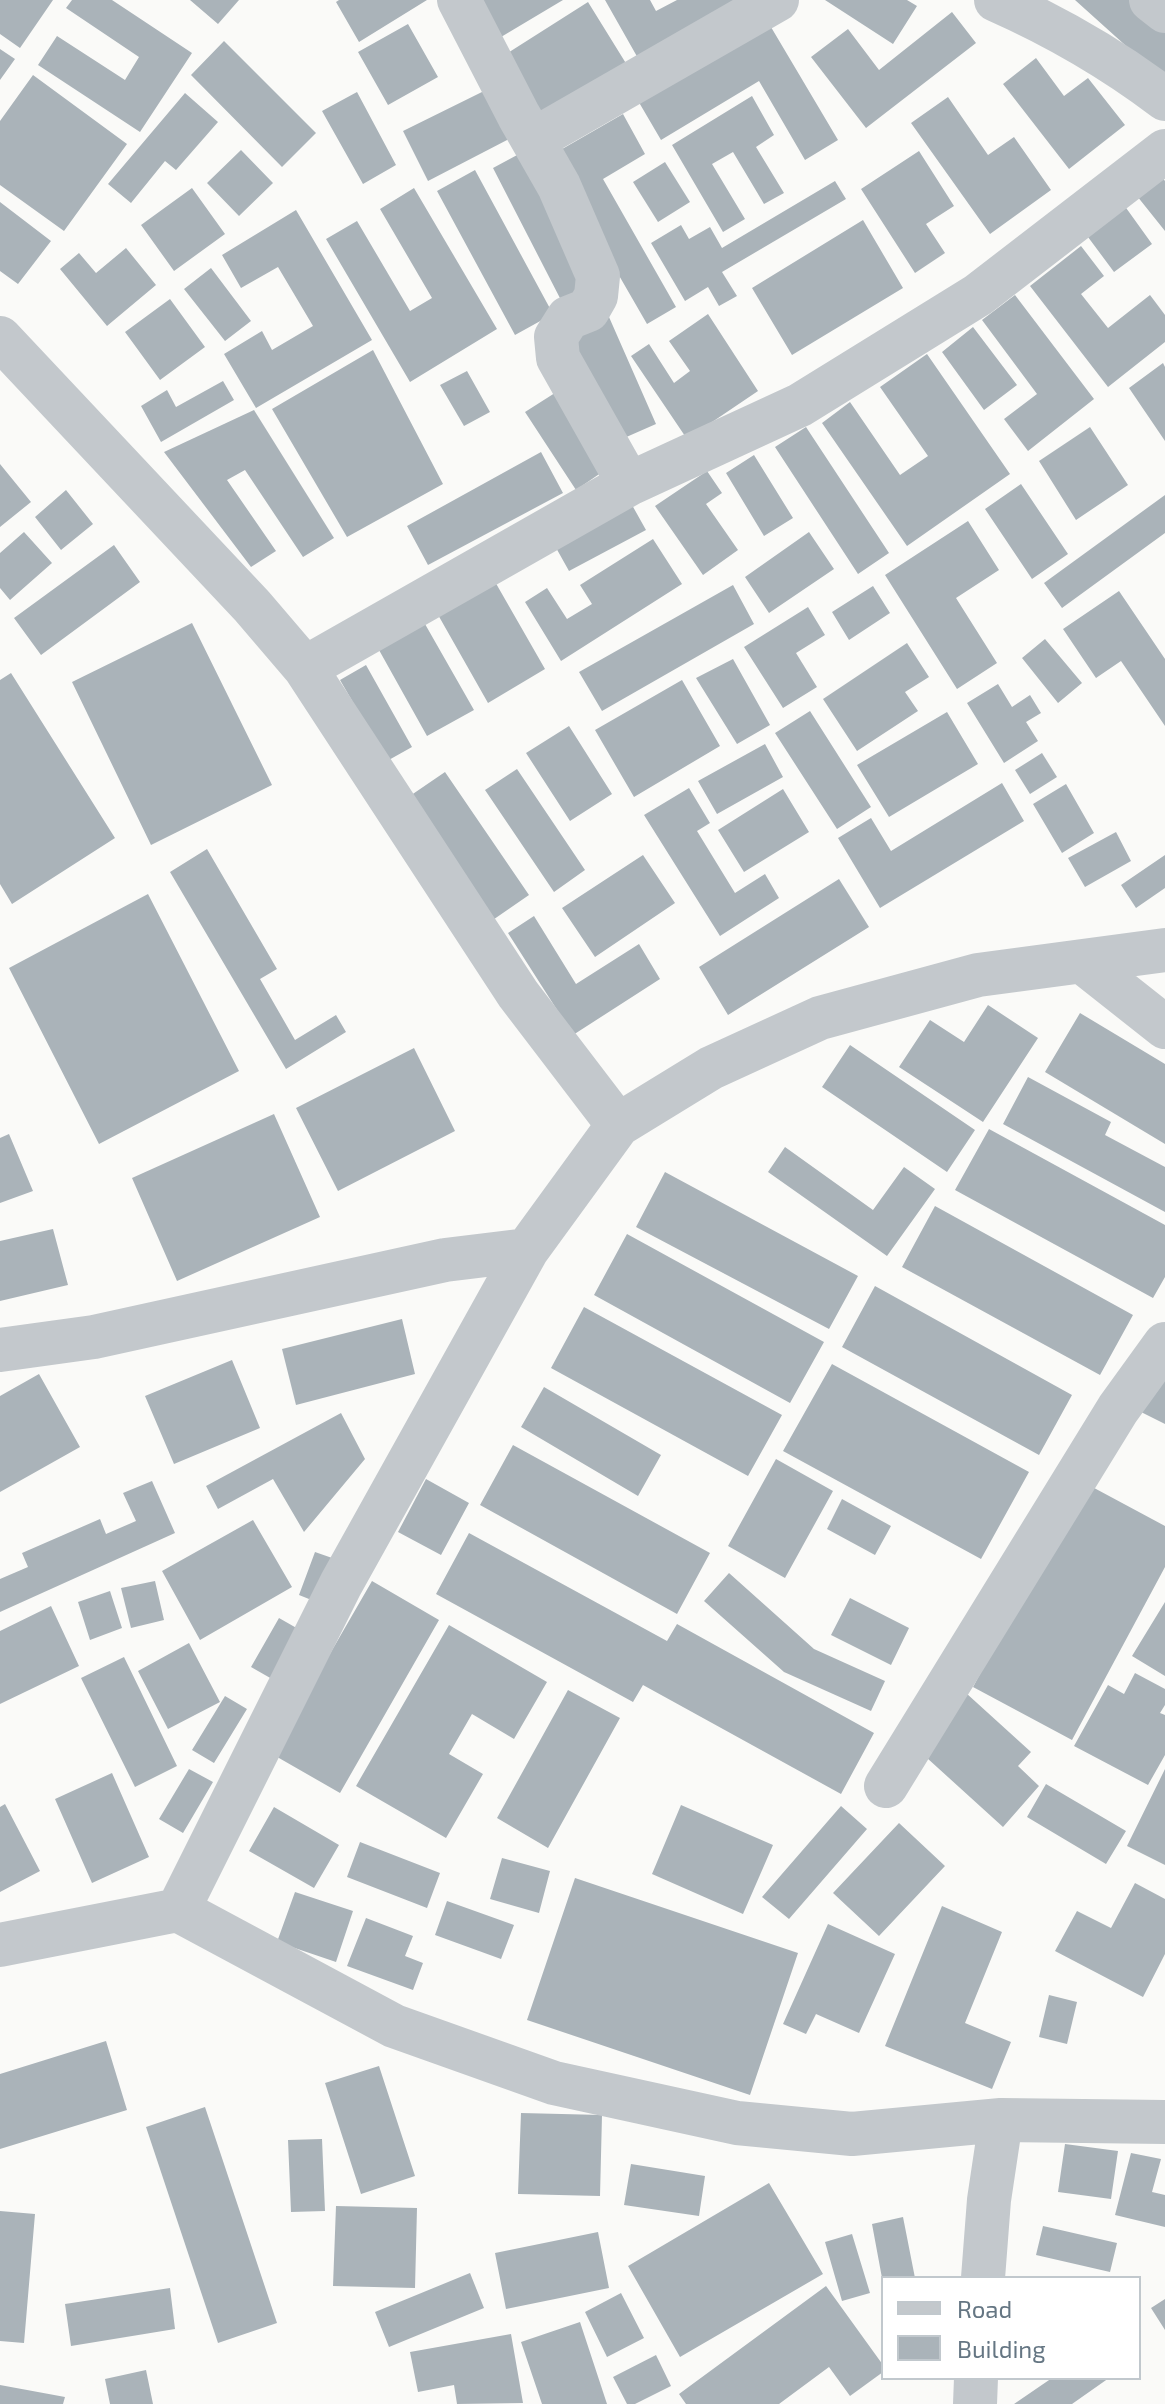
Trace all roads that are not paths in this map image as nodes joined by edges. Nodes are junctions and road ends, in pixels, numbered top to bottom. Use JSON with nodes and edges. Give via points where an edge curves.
{"nodes":[{"id":1,"x":459,"y":0,"type":"edge"},
{"id":2,"x":777,"y":0,"type":"edge"},
{"id":3,"x":996,"y":0,"type":"edge"},
{"id":4,"x":1151,"y":0,"type":"edge"},
{"id":5,"x":1165,"y":11,"type":"edge"},
{"id":6,"x":1165,"y":99,"type":"edge"},
{"id":7,"x":533,"y":140,"type":"junction"},
{"id":8,"x":1165,"y":151,"type":"edge"},
{"id":9,"x":0,"y":338,"type":"edge"},
{"id":10,"x":629,"y":484,"type":"junction"},
{"id":11,"x":305,"y":668,"type":"junction"},
{"id":12,"x":1165,"y":950,"type":"edge"},
{"id":13,"x":1084,"y":963,"type":"junction"},
{"id":14,"x":1165,"y":1027,"type":"edge"},
{"id":15,"x":618,"y":1125,"type":"junction"},
{"id":16,"x":527,"y":1250,"type":"junction"},
{"id":17,"x":1165,"y":1344,"type":"edge"},
{"id":18,"x":0,"y":1350,"type":"edge"},
{"id":19,"x":886,"y":1786,"type":"dead end"},
{"id":20,"x":178,"y":1910,"type":"junction"},
{"id":21,"x":0,"y":1945,"type":"edge"},
{"id":22,"x":1001,"y":2120,"type":"junction"},
{"id":23,"x":1165,"y":2122,"type":"edge"},
{"id":24,"x":983,"y":2276,"type":"edge"}],
"edges":[{"from":1,"to":7,"type":"street"},
{"from":2,"to":7,"type":"street"},
{"from":3,"to":6,"type":"street","via":[[1121,65]]},
{"from":4,"to":5,"type":"street"},
{"from":7,"to":10,"type":"street","via":[[598,276],[588,310],[568,318],[556,337],[558,358]]},
{"from":8,"to":10,"type":"street","via":[[978,295],[800,405]]},
{"from":9,"to":11,"type":"street"},
{"from":10,"to":11,"type":"street"},
{"from":11,"to":15,"type":"street","via":[[518,994]]},
{"from":12,"to":13,"type":"street"},
{"from":13,"to":14,"type":"street"},
{"from":13,"to":15,"type":"street","via":[[978,975],[820,1018],[711,1068]]},
{"from":15,"to":16,"type":"street"},
{"from":16,"to":18,"type":"street","via":[[445,1260],[94,1337]]},
{"from":16,"to":20,"type":"street","via":[[341,1584]]},
{"from":17,"to":19,"type":"street","via":[[1118,1409]]},
{"from":20,"to":21,"type":"street"},
{"from":20,"to":22,"type":"street","via":[[394,2026],[554,2083],[737,2123],[852,2134]]},
{"from":22,"to":23,"type":"street"},
{"from":22,"to":24,"type":"street"}]}
